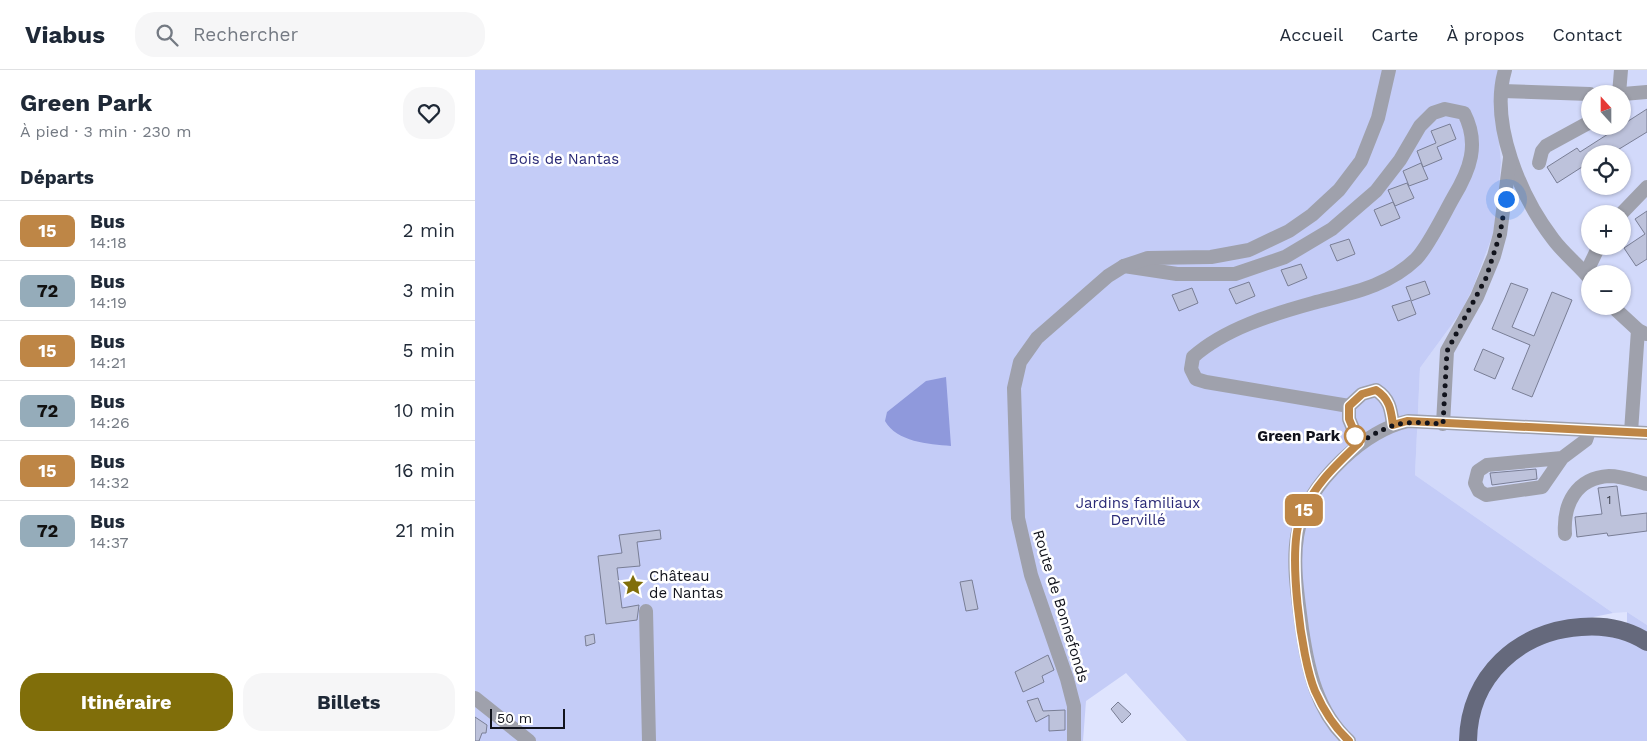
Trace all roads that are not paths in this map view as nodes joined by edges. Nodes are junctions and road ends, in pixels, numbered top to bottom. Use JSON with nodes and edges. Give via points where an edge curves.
{"nodes":[{"id":1,"x":1389,"y":70,"type":"edge"},
{"id":2,"x":1505,"y":70,"type":"edge"},
{"id":3,"x":1621,"y":70,"type":"edge"},
{"id":4,"x":1621,"y":85,"type":"edge"},
{"id":5,"x":1502,"y":91,"type":"junction"},
{"id":6,"x":1643,"y":93,"type":"edge"},
{"id":7,"x":1581,"y":94,"type":"edge"},
{"id":8,"x":1631,"y":100,"type":"edge"},
{"id":9,"x":1581,"y":127,"type":"edge"},
{"id":10,"x":1510,"y":158,"type":"junction"},
{"id":11,"x":1539,"y":164,"type":"dead end"},
{"id":12,"x":1647,"y":187,"type":"edge"},
{"id":13,"x":1630,"y":205,"type":"edge"},
{"id":14,"x":1124,"y":266,"type":"junction"},
{"id":15,"x":1581,"y":269,"type":"edge"},
{"id":16,"x":1623,"y":315,"type":"edge"},
{"id":17,"x":1643,"y":332,"type":"edge"},
{"id":18,"x":1349,"y":406,"type":"junction"},
{"id":19,"x":1443,"y":424,"type":"junction"},
{"id":20,"x":1393,"y":425,"type":"junction"},
{"id":21,"x":1589,"y":431,"type":"junction"},
{"id":22,"x":1631,"y":432,"type":"junction"},
{"id":23,"x":1647,"y":434,"type":"edge"},
{"id":24,"x":1359,"y":443,"type":"junction"},
{"id":25,"x":1562,"y":458,"type":"junction"},
{"id":26,"x":1647,"y":484,"type":"edge"},
{"id":27,"x":1565,"y":534,"type":"dead end"},
{"id":28,"x":646,"y":612,"type":"dead end"},
{"id":29,"x":1647,"y":642,"type":"edge"},
{"id":30,"x":475,"y":698,"type":"edge"},
{"id":31,"x":529,"y":741,"type":"edge"},
{"id":32,"x":649,"y":741,"type":"edge"},
{"id":33,"x":1074,"y":741,"type":"edge"},
{"id":34,"x":1349,"y":741,"type":"edge"},
{"id":35,"x":1468,"y":741,"type":"edge"}],
"edges":[{"from":1,"to":14,"type":"street","name":"Route de Bonnefonds","via":[[1378,118],[1361,161],[1339,190],[1312,215],[1283,234],[1249,250],[1211,257],[1148,258]]},
{"from":2,"to":5,"type":"street"},
{"from":3,"to":4,"type":"street"},
{"from":5,"to":7,"type":"street"},
{"from":5,"to":10,"type":"street"},
{"from":6,"to":8,"type":"street"},
{"from":9,"to":11,"type":"street","via":[[1546,146]]},
{"from":10,"to":15,"type":"street","via":[[1537,217],[1554,241]]},
{"from":10,"to":19,"type":"street","via":[[1502,225],[1494,256],[1477,297],[1447,351]]},
{"from":12,"to":13,"type":"street"},
{"from":14,"to":18,"type":"street","via":[[1177,274],[1235,274],[1285,257],[1332,229],[1376,190],[1400,160],[1420,126],[1433,113],[1445,109],[1464,113],[1473,143],[1467,175],[1417,258],[1388,281],[1256,322],[1227,335],[1193,357],[1191,368],[1196,378],[1206,382]]},
{"from":14,"to":33,"type":"street","name":"Route de Bonnefonds","via":[[1037,338],[1020,362],[1014,388],[1016,496],[1021,540],[1067,679],[1074,706]]},
{"from":16,"to":17,"type":"street"},
{"from":17,"to":22,"type":"street"},
{"from":18,"to":20,"type":"street","via":[[1362,394],[1376,390],[1385,396]]},
{"from":18,"to":24,"type":"street","via":[[1349,419]]},
{"from":19,"to":20,"type":"street","via":[[1407,421]]},
{"from":19,"to":21,"type":"street"},
{"from":20,"to":24,"type":"street"},
{"from":21,"to":22,"type":"street"},
{"from":21,"to":25,"type":"street","via":[[1586,440]]},
{"from":22,"to":23,"type":"street"},
{"from":24,"to":34,"type":"street","via":[[1327,474],[1308,502],[1299,520],[1294,566],[1310,678],[1334,724]]},
{"from":25,"to":25,"type":"street","via":[[1487,465],[1478,471],[1475,483],[1486,495],[1537,489]]},
{"from":26,"to":27,"type":"street","via":[[1609,476],[1585,483],[1573,495],[1568,506]]},
{"from":28,"to":32,"type":"street"},
{"from":29,"to":35,"type":"main road","via":[[1626,631],[1591,626],[1545,633],[1521,644],[1503,658],[1479,691],[1472,710]]},
{"from":30,"to":31,"type":"street"}]}
